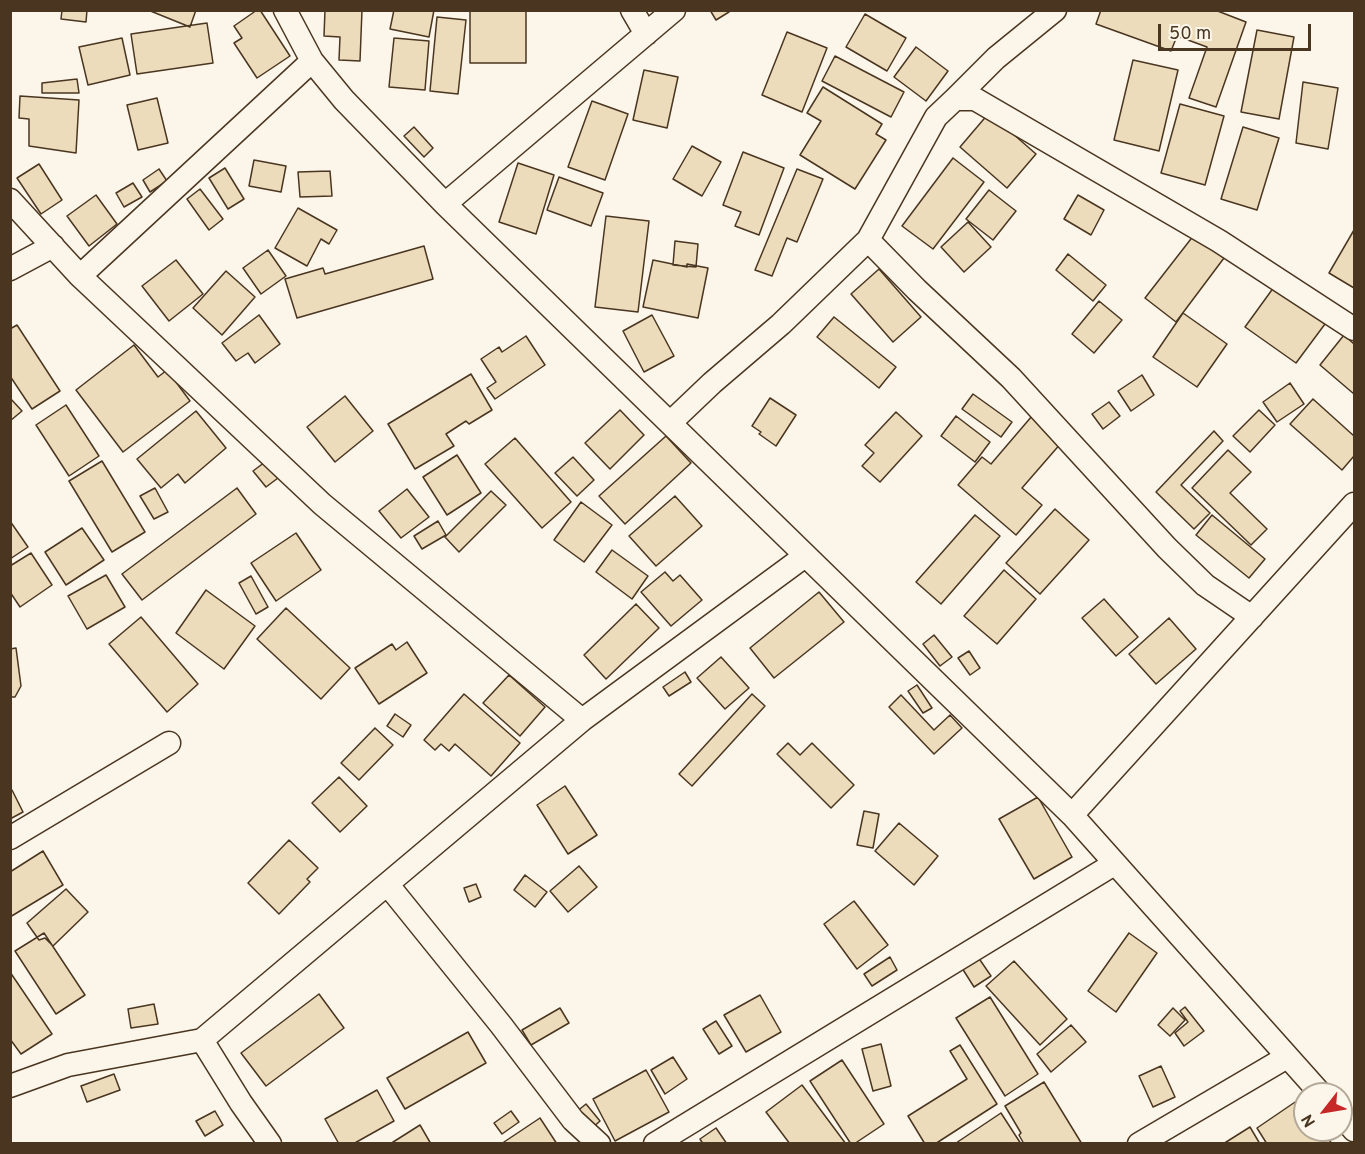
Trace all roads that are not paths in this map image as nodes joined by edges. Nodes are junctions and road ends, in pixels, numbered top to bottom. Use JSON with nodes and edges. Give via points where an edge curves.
{"nodes":[{"id":1,"x":285,"y":10,"type":"edge"},
{"id":2,"x":632,"y":10,"type":"edge"},
{"id":3,"x":674,"y":10,"type":"edge"},
{"id":4,"x":1055,"y":10,"type":"edge"},
{"id":5,"x":646,"y":34,"type":"junction"},
{"id":6,"x":312,"y":61,"type":"junction"},
{"id":7,"x":956,"y":99,"type":"junction"},
{"id":8,"x":10,"y":200,"type":"edge"},
{"id":9,"x":445,"y":204,"type":"junction"},
{"id":10,"x":868,"y":240,"type":"junction"},
{"id":11,"x":53,"y":246,"type":"junction"},
{"id":12,"x":10,"y":269,"type":"edge"},
{"id":13,"x":80,"y":276,"type":"junction"},
{"id":14,"x":1354,"y":329,"type":"edge"},
{"id":15,"x":670,"y":423,"type":"junction"},
{"id":16,"x":1354,"y":504,"type":"edge"},
{"id":17,"x":805,"y":556,"type":"junction"},
{"id":18,"x":1252,"y":617,"type":"junction"},
{"id":19,"x":582,"y":720,"type":"junction"},
{"id":20,"x":169,"y":743,"type":"dead end"},
{"id":21,"x":1072,"y":815,"type":"junction"},
{"id":22,"x":10,"y":838,"type":"edge"},
{"id":23,"x":1114,"y":864,"type":"junction"},
{"id":24,"x":388,"y":885,"type":"junction"},
{"id":25,"x":202,"y":1040,"type":"junction"},
{"id":26,"x":1287,"y":1057,"type":"junction"},
{"id":27,"x":1310,"y":1082,"type":"edge"},
{"id":28,"x":10,"y":1086,"type":"edge"},
{"id":29,"x":270,"y":1143,"type":"edge"},
{"id":30,"x":599,"y":1143,"type":"edge"},
{"id":31,"x":655,"y":1143,"type":"edge"},
{"id":32,"x":1139,"y":1143,"type":"edge"}],
"edges":[{"from":1,"to":6,"type":"street"},
{"from":2,"to":5,"type":"street"},
{"from":3,"to":5,"type":"street"},
{"from":4,"to":7,"type":"street","via":[[996,58]]},
{"from":5,"to":9,"type":"street"},
{"from":6,"to":9,"type":"street","via":[[344,100]]},
{"from":6,"to":13,"type":"street"},
{"from":7,"to":10,"type":"street","via":[[936,117]]},
{"from":7,"to":14,"type":"street","via":[[975,99],[1219,242]]},
{"from":8,"to":11,"type":"street"},
{"from":9,"to":15,"type":"street"},
{"from":10,"to":15,"type":"street"},
{"from":10,"to":18,"type":"street","via":[[1011,378],[1167,548],[1205,585]]},
{"from":11,"to":12,"type":"street"},
{"from":11,"to":13,"type":"street"},
{"from":13,"to":19,"type":"street","via":[[322,504]]},
{"from":15,"to":17,"type":"street"},
{"from":16,"to":18,"type":"street"},
{"from":17,"to":19,"type":"street"},
{"from":17,"to":21,"type":"street"},
{"from":18,"to":21,"type":"street"},
{"from":19,"to":24,"type":"street"},
{"from":20,"to":22,"type":"street"},
{"from":21,"to":23,"type":"street"},
{"from":23,"to":26,"type":"street"},
{"from":23,"to":31,"type":"street"},
{"from":24,"to":25,"type":"street"},
{"from":24,"to":30,"type":"street","via":[[495,1016],[573,1120]]},
{"from":25,"to":28,"type":"street","via":[[68,1065]]},
{"from":25,"to":29,"type":"street"},
{"from":26,"to":27,"type":"street"},
{"from":26,"to":32,"type":"street"}]}
